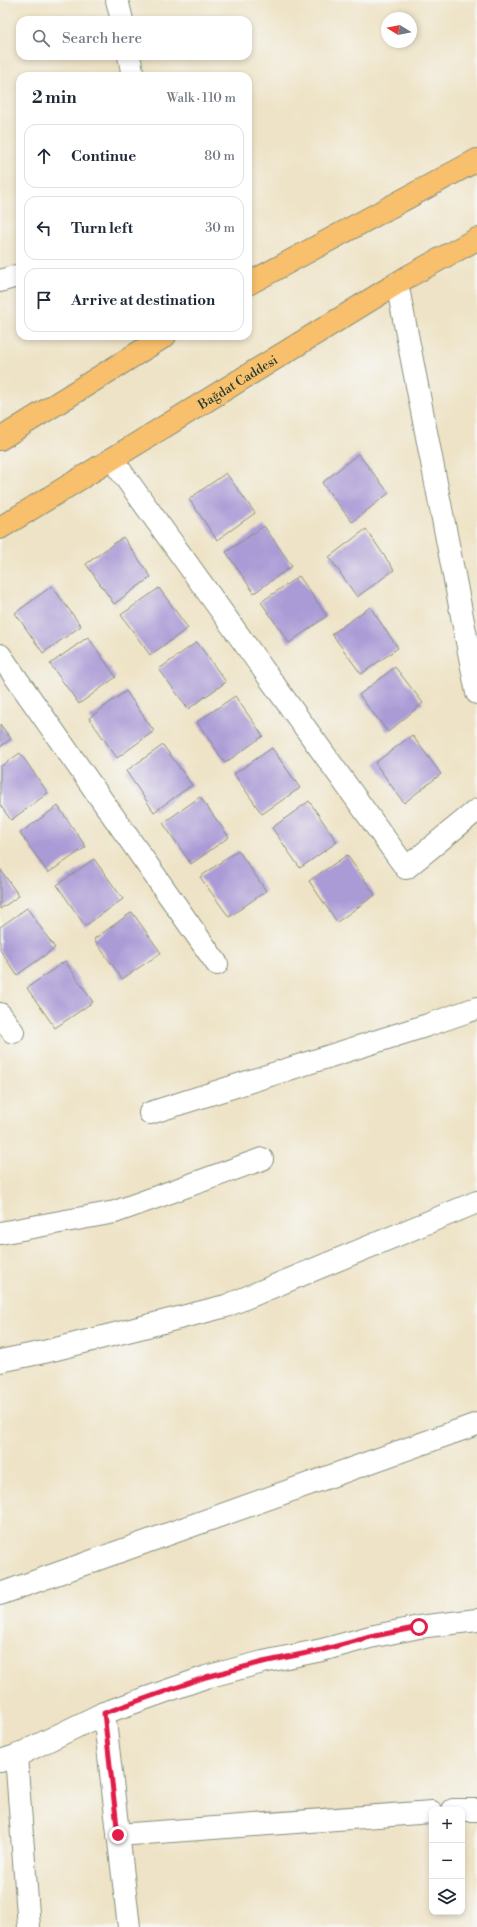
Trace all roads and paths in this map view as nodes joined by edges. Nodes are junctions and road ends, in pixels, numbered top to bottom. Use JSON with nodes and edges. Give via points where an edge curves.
{"nodes":[{"id":1,"x":117,"y":0,"type":"edge"},
{"id":2,"x":121,"y":16,"type":"edge"},
{"id":3,"x":130,"y":60,"type":"edge"},
{"id":4,"x":132,"y":72,"type":"edge"},
{"id":5,"x":477,"y":160,"type":"edge"},
{"id":6,"x":477,"y":239,"type":"edge"},
{"id":7,"x":16,"y":276,"type":"edge"},
{"id":8,"x":0,"y":281,"type":"edge"},
{"id":9,"x":252,"y":282,"type":"edge"},
{"id":10,"x":397,"y":283,"type":"junction"},
{"id":11,"x":159,"y":340,"type":"edge"},
{"id":12,"x":0,"y":439,"type":"edge"},
{"id":13,"x":112,"y":459,"type":"junction"},
{"id":14,"x":0,"y":528,"type":"edge"},
{"id":15,"x":0,"y":655,"type":"edge"},
{"id":16,"x":477,"y":693,"type":"edge"},
{"id":17,"x":477,"y":810,"type":"edge"},
{"id":18,"x":217,"y":964,"type":"dead end"},
{"id":19,"x":477,"y":1008,"type":"edge"},
{"id":20,"x":0,"y":1014,"type":"edge"},
{"id":21,"x":13,"y":1032,"type":"dead end"},
{"id":22,"x":150,"y":1113,"type":"dead end"},
{"id":23,"x":262,"y":1158,"type":"dead end"},
{"id":24,"x":477,"y":1202,"type":"edge"},
{"id":25,"x":0,"y":1233,"type":"edge"},
{"id":26,"x":0,"y":1361,"type":"edge"},
{"id":27,"x":477,"y":1424,"type":"edge"},
{"id":28,"x":0,"y":1594,"type":"edge"},
{"id":29,"x":477,"y":1620,"type":"edge"},
{"id":30,"x":104,"y":1713,"type":"junction"},
{"id":31,"x":8,"y":1759,"type":"edge"},
{"id":32,"x":465,"y":1810,"type":"edge"},
{"id":33,"x":477,"y":1810,"type":"edge"},
{"id":34,"x":429,"y":1812,"type":"edge"},
{"id":35,"x":118,"y":1835,"type":"junction"},
{"id":36,"x":29,"y":1927,"type":"edge"},
{"id":37,"x":129,"y":1927,"type":"edge"}],
"edges":[{"from":1,"to":2,"type":"street"},
{"from":3,"to":4,"type":"street"},
{"from":5,"to":9,"type":"main road"},
{"from":6,"to":10,"type":"main road","name":"Bağdat Caddesi"},
{"from":7,"to":8,"type":"street"},
{"from":10,"to":13,"type":"main road","name":"Bağdat Caddesi"},
{"from":10,"to":16,"type":"street"},
{"from":11,"to":12,"type":"main road"},
{"from":13,"to":14,"type":"main road","name":"Bağdat Caddesi"},
{"from":13,"to":17,"type":"street","via":[[406,868]]},
{"from":15,"to":18,"type":"street"},
{"from":19,"to":22,"type":"street"},
{"from":20,"to":21,"type":"street"},
{"from":23,"to":25,"type":"street","via":[[115,1212]]},
{"from":24,"to":26,"type":"street","via":[[226,1306]]},
{"from":27,"to":28,"type":"street"},
{"from":29,"to":30,"type":"street","via":[[419,1627],[263,1662],[206,1677]]},
{"from":30,"to":31,"type":"street"},
{"from":30,"to":35,"type":"street"},
{"from":31,"to":36,"type":"street"},
{"from":32,"to":33,"type":"street"},
{"from":34,"to":35,"type":"street"},
{"from":35,"to":37,"type":"street"}]}
